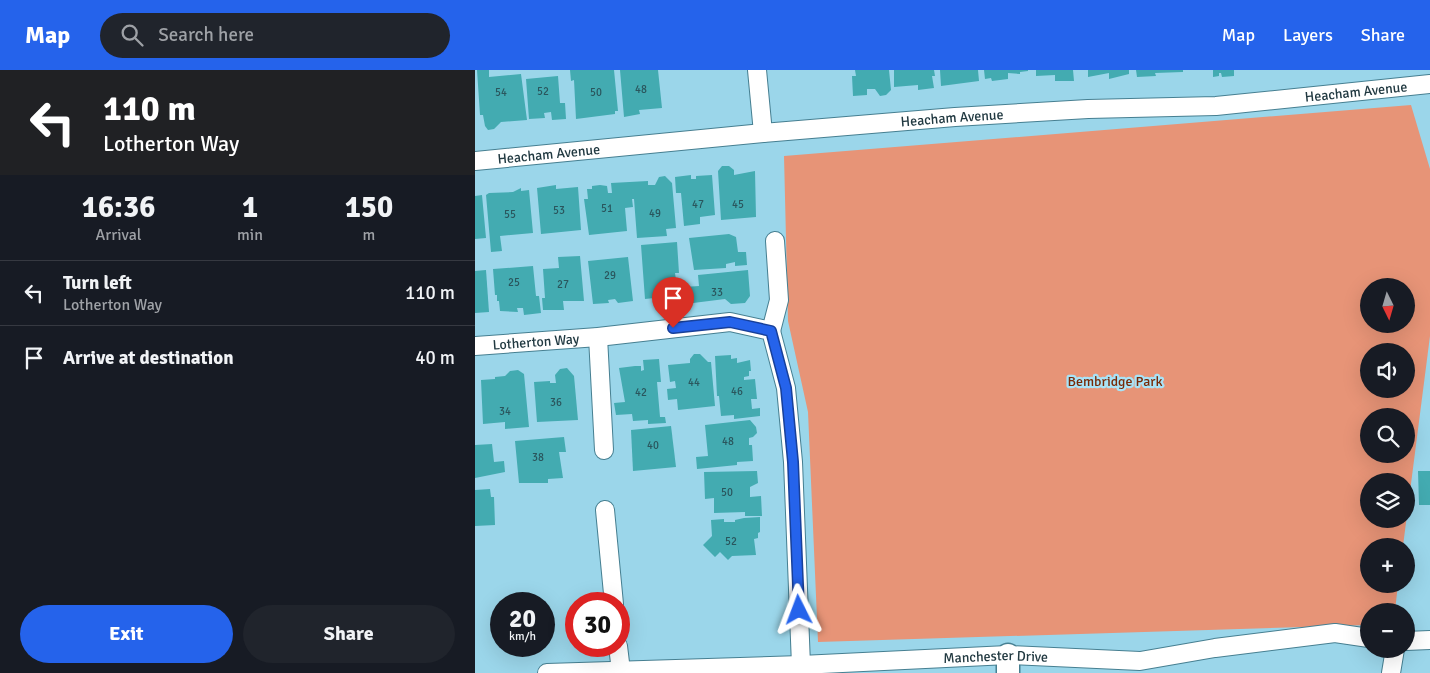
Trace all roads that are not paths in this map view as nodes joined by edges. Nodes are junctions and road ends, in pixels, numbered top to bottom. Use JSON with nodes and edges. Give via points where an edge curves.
{"nodes":[{"id":1,"x":757,"y":70,"type":"edge"},
{"id":2,"x":1430,"y":84,"type":"edge"},
{"id":3,"x":763,"y":133,"type":"junction"},
{"id":4,"x":475,"y":161,"type":"edge"},
{"id":5,"x":775,"y":241,"type":"dead end"},
{"id":6,"x":771,"y":331,"type":"junction"},
{"id":7,"x":598,"y":337,"type":"junction"},
{"id":8,"x":475,"y":346,"type":"edge"},
{"id":9,"x":605,"y":450,"type":"dead end"},
{"id":10,"x":605,"y":510,"type":"dead end"},
{"id":11,"x":613,"y":592,"type":"edge"},
{"id":12,"x":1360,"y":637,"type":"edge"},
{"id":13,"x":1430,"y":640,"type":"edge"},
{"id":14,"x":1415,"y":641,"type":"edge"},
{"id":15,"x":619,"y":657,"type":"edge"},
{"id":16,"x":1394,"y":658,"type":"edge"},
{"id":17,"x":1008,"y":664,"type":"edge"},
{"id":18,"x":801,"y":665,"type":"junction"},
{"id":19,"x":621,"y":671,"type":"junction"},
{"id":20,"x":547,"y":673,"type":"edge"},
{"id":21,"x":1391,"y":673,"type":"edge"}],
"edges":[{"from":1,"to":3,"type":"street"},
{"from":2,"to":3,"type":"street","name":"Heacham Avenue","via":[[1216,106],[1088,109]]},
{"from":3,"to":4,"type":"street","name":"Heacham Avenue"},
{"from":5,"to":6,"type":"street","via":[[779,300]]},
{"from":6,"to":7,"type":"street","name":"Lotherton Way","via":[[730,322]]},
{"from":6,"to":18,"type":"street","via":[[787,397],[793,462]]},
{"from":7,"to":8,"type":"street","name":"Lotherton Way"},
{"from":7,"to":9,"type":"street","name":"Lotherton Way"},
{"from":10,"to":11,"type":"street"},
{"from":12,"to":17,"type":"street","name":"Manchester Drive","via":[[1335,633],[1140,661]]},
{"from":13,"to":14,"type":"street"},
{"from":15,"to":19,"type":"street"},
{"from":16,"to":21,"type":"street"},
{"from":17,"to":18,"type":"street","name":"Manchester Drive"},
{"from":18,"to":19,"type":"street","name":"Manchester Drive"},
{"from":19,"to":20,"type":"street","name":"Manchester Drive"}]}
